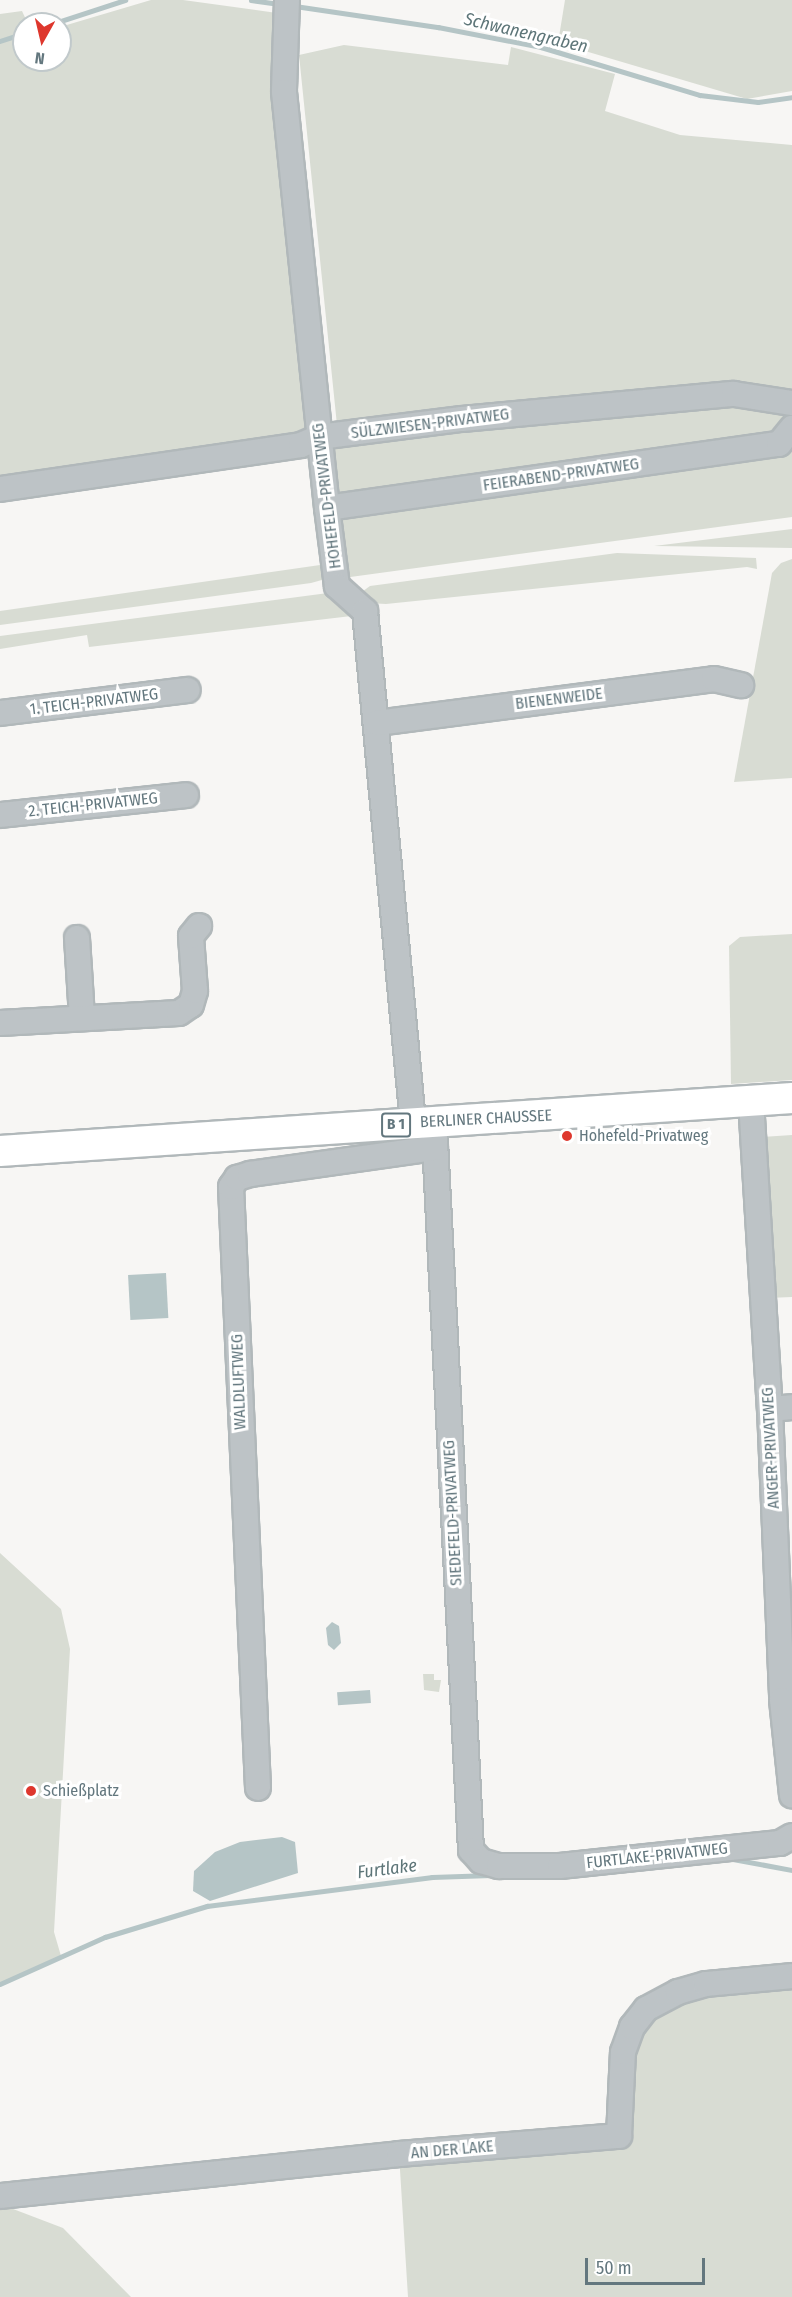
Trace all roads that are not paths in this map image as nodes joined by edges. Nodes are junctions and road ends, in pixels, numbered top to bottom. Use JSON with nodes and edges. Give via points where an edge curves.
{"nodes":[{"id":1,"x":285,"y":9,"type":"edge"},
{"id":2,"x":792,"y":403,"type":"edge"},
{"id":3,"x":791,"y":430,"type":"edge"},
{"id":4,"x":319,"y":437,"type":"junction"},
{"id":5,"x":0,"y":489,"type":"edge"},
{"id":6,"x":327,"y":508,"type":"junction"},
{"id":7,"x":741,"y":685,"type":"dead end"},
{"id":8,"x":188,"y":690,"type":"dead end"},
{"id":9,"x":0,"y":713,"type":"edge"},
{"id":10,"x":377,"y":723,"type":"junction"},
{"id":11,"x":186,"y":795,"type":"dead end"},
{"id":12,"x":0,"y":815,"type":"edge"},
{"id":13,"x":199,"y":926,"type":"dead end"},
{"id":14,"x":77,"y":938,"type":"dead end"},
{"id":15,"x":82,"y":1018,"type":"junction"},
{"id":16,"x":0,"y":1023,"type":"edge"},
{"id":17,"x":792,"y":1098,"type":"edge"},
{"id":18,"x":751,"y":1101,"type":"junction"},
{"id":19,"x":427,"y":1131,"type":"junction"},
{"id":20,"x":0,"y":1151,"type":"edge"},
{"id":21,"x":781,"y":1408,"type":"edge"},
{"id":22,"x":258,"y":1788,"type":"dead end"},
{"id":23,"x":792,"y":1795,"type":"edge"},
{"id":24,"x":792,"y":1836,"type":"edge"},
{"id":25,"x":518,"y":1867,"type":"joint"},
{"id":26,"x":792,"y":1976,"type":"edge"},
{"id":27,"x":0,"y":2196,"type":"edge"}],
"edges":[{"from":1,"to":4,"type":"street","name":"HOHEFELD-PRIVATWEG","via":[[284,92]]},
{"from":2,"to":4,"type":"street","name":"SÜLZWIESEN-PRIVATWEG","via":[[734,394],[462,418]]},
{"from":3,"to":6,"type":"street","name":"FEIERABEND-PRIVATWEG","via":[[779,444]]},
{"from":4,"to":5,"type":"street","name":"SÜLZWIESEN-PRIVATWEG","via":[[301,445]]},
{"from":4,"to":6,"type":"street","name":"HOHEFELD-PRIVATWEG"},
{"from":6,"to":10,"type":"street","name":"HOHEFELD-PRIVATWEG","via":[[337,586],[365,611]]},
{"from":7,"to":10,"type":"street","name":"BIENENWEIDE","via":[[714,679]]},
{"from":8,"to":9,"type":"street","name":"1. TEICH-PRIVATWEG"},
{"from":10,"to":19,"type":"street","name":"HOHEFELD-PRIVATWEG"},
{"from":11,"to":12,"type":"street","name":"2. TEICH-PRIVATWEG"},
{"from":13,"to":15,"type":"street","via":[[191,936],[195,991],[190,1005],[179,1013]]},
{"from":14,"to":15,"type":"street"},
{"from":15,"to":16,"type":"street"},
{"from":17,"to":18,"type":"main road","name":"BERLINER CHAUSSEE","number":"B 1"},
{"from":18,"to":19,"type":"main road","name":"BERLINER CHAUSSEE","number":"B 1"},
{"from":18,"to":21,"type":"street","name":"ANGER-PRIVATWEG"},
{"from":19,"to":20,"type":"main road","name":"BERLINER CHAUSSEE","number":"B 1"},
{"from":19,"to":22,"type":"street","name":"WALDLUFTWEG","via":[[250,1174],[237,1178],[231,1187]]},
{"from":19,"to":25,"type":"street","name":"SIEDEFELD-PRIVATWEG","via":[[470,1847],[478,1859]]},
{"from":21,"to":23,"type":"street","name":"ANGER-PRIVATWEG","via":[[782,1700]]},
{"from":24,"to":25,"type":"street","name":"FURTLAKE-PRIVATWEG","via":[[780,1843],[595,1863]]},
{"from":26,"to":27,"type":"street","name":"AN DER LAKE","via":[[706,1984],[670,1995],[646,2010],[632,2027],[622,2052],[619,2136],[378,2156]]}]}
